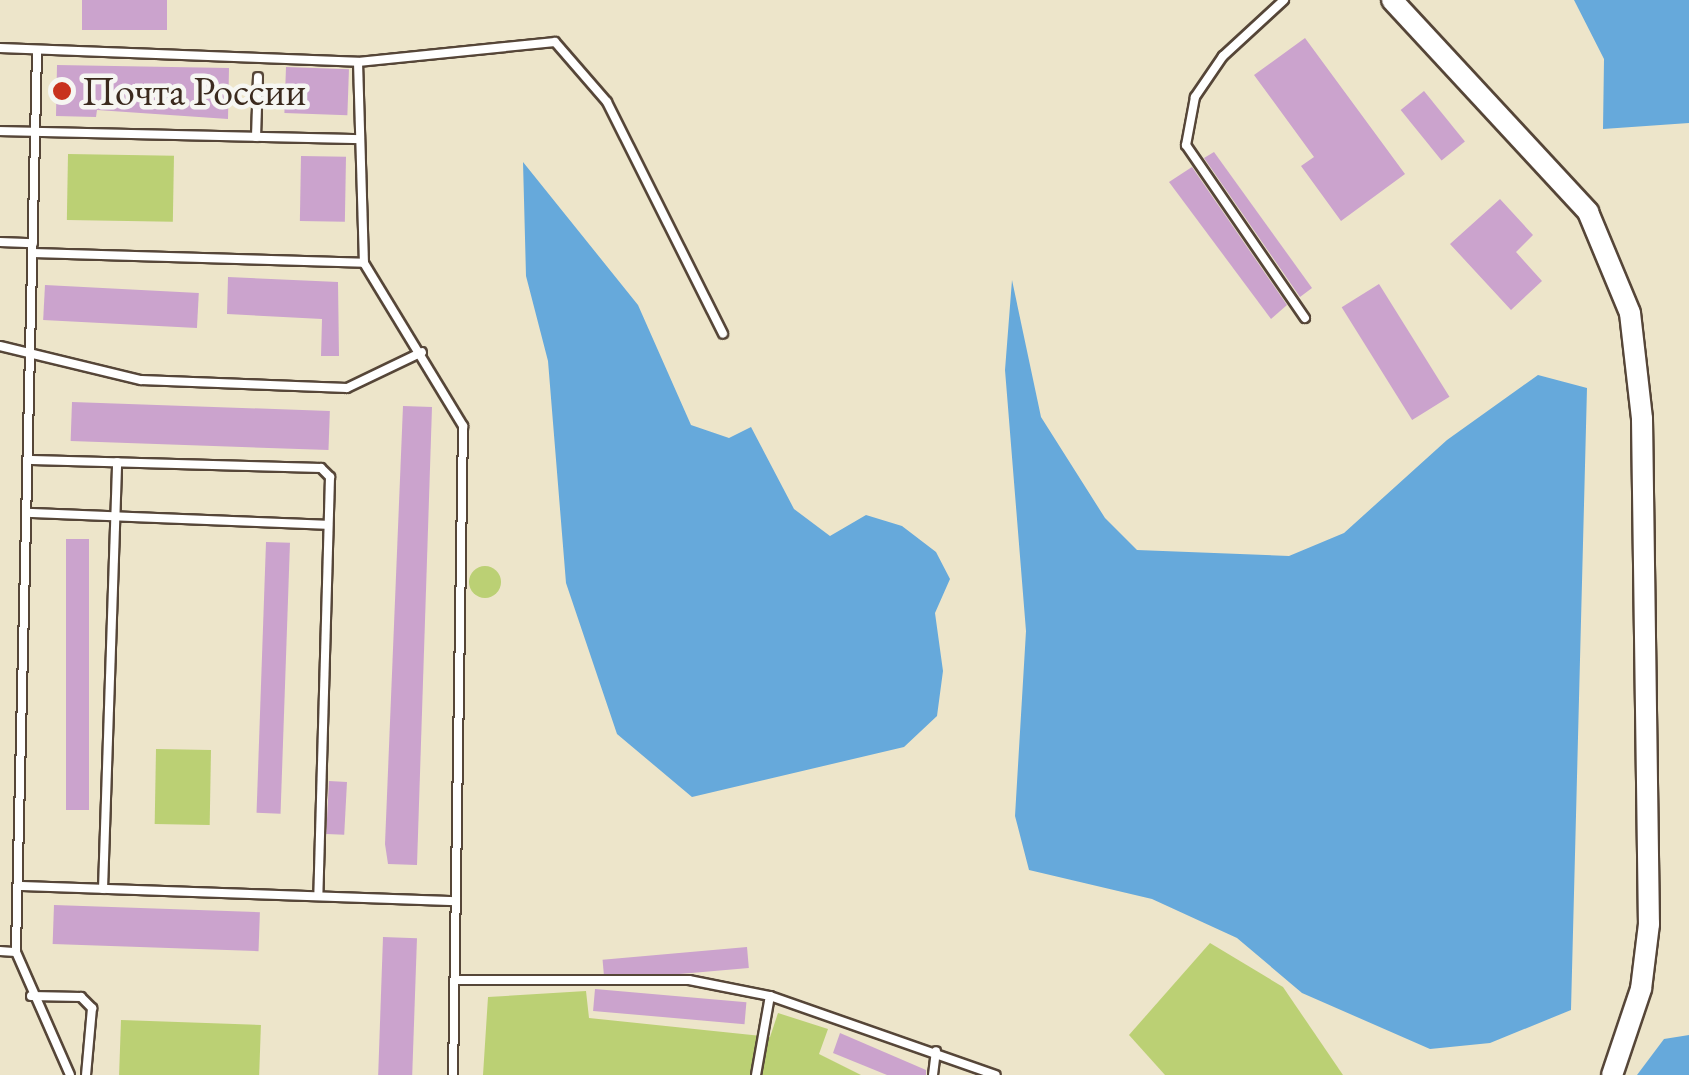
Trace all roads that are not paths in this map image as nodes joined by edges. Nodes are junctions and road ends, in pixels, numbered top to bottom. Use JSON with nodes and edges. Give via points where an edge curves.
{"nodes":[{"id":1,"x":1284,"y":0,"type":"edge"},
{"id":2,"x":1392,"y":0,"type":"edge"},
{"id":3,"x":0,"y":48,"type":"edge"},
{"id":4,"x":37,"y":52,"type":"junction"},
{"id":5,"x":358,"y":62,"type":"junction"},
{"id":6,"x":258,"y":77,"type":"dead end"},
{"id":7,"x":0,"y":132,"type":"edge"},
{"id":8,"x":35,"y":132,"type":"junction"},
{"id":9,"x":256,"y":137,"type":"junction"},
{"id":10,"x":360,"y":140,"type":"junction"},
{"id":11,"x":0,"y":242,"type":"edge"},
{"id":12,"x":33,"y":242,"type":"junction"},
{"id":13,"x":33,"y":254,"type":"junction"},
{"id":14,"x":364,"y":263,"type":"junction"},
{"id":15,"x":1305,"y":318,"type":"dead end"},
{"id":16,"x":723,"y":334,"type":"dead end"},
{"id":17,"x":0,"y":346,"type":"edge"},
{"id":18,"x":422,"y":352,"type":"junction"},
{"id":19,"x":30,"y":360,"type":"junction"},
{"id":20,"x":32,"y":460,"type":"junction"},
{"id":21,"x":117,"y":462,"type":"junction"},
{"id":22,"x":30,"y":513,"type":"junction"},
{"id":23,"x":115,"y":516,"type":"junction"},
{"id":24,"x":328,"y":525,"type":"junction"},
{"id":25,"x":18,"y":886,"type":"junction"},
{"id":26,"x":103,"y":889,"type":"junction"},
{"id":27,"x":318,"y":896,"type":"junction"},
{"id":28,"x":453,"y":901,"type":"junction"},
{"id":29,"x":0,"y":951,"type":"edge"},
{"id":30,"x":16,"y":952,"type":"junction"},
{"id":31,"x":456,"y":980,"type":"junction"},
{"id":32,"x":30,"y":996,"type":"junction"},
{"id":33,"x":770,"y":996,"type":"junction"},
{"id":34,"x":936,"y":1051,"type":"junction"},
{"id":35,"x":70,"y":1075,"type":"edge"},
{"id":36,"x":86,"y":1075,"type":"edge"},
{"id":37,"x":453,"y":1075,"type":"edge"},
{"id":38,"x":756,"y":1075,"type":"edge"},
{"id":39,"x":933,"y":1075,"type":"edge"},
{"id":40,"x":996,"y":1075,"type":"edge"},
{"id":41,"x":1612,"y":1075,"type":"edge"}],
"edges":[{"from":1,"to":15,"type":"lane","via":[[1222,56],[1196,97],[1186,145]]},
{"from":2,"to":41,"type":"street","via":[[1588,212],[1630,312],[1642,419],[1649,906],[1641,989]]},
{"from":3,"to":4,"type":"lane"},
{"from":4,"to":5,"type":"lane"},
{"from":4,"to":8,"type":"lane"},
{"from":5,"to":10,"type":"lane"},
{"from":5,"to":16,"type":"lane","via":[[555,42],[607,102]]},
{"from":6,"to":9,"type":"lane"},
{"from":7,"to":8,"type":"lane"},
{"from":8,"to":9,"type":"lane"},
{"from":8,"to":12,"type":"lane"},
{"from":9,"to":10,"type":"lane"},
{"from":10,"to":14,"type":"lane"},
{"from":11,"to":12,"type":"lane"},
{"from":12,"to":13,"type":"lane"},
{"from":13,"to":14,"type":"lane"},
{"from":13,"to":19,"type":"lane"},
{"from":14,"to":18,"type":"lane"},
{"from":17,"to":19,"type":"lane"},
{"from":18,"to":19,"type":"lane","via":[[347,388],[141,380]]},
{"from":18,"to":28,"type":"lane","via":[[463,426]]},
{"from":19,"to":20,"type":"lane"},
{"from":20,"to":21,"type":"lane"},
{"from":20,"to":22,"type":"lane"},
{"from":21,"to":23,"type":"lane"},
{"from":21,"to":24,"type":"lane","via":[[321,468],[330,477]]},
{"from":22,"to":23,"type":"lane"},
{"from":22,"to":25,"type":"lane"},
{"from":23,"to":24,"type":"lane"},
{"from":23,"to":26,"type":"lane"},
{"from":24,"to":27,"type":"lane"},
{"from":25,"to":26,"type":"lane"},
{"from":25,"to":30,"type":"lane"},
{"from":26,"to":27,"type":"lane"},
{"from":27,"to":28,"type":"lane"},
{"from":28,"to":31,"type":"lane"},
{"from":29,"to":30,"type":"lane"},
{"from":30,"to":32,"type":"lane"},
{"from":31,"to":33,"type":"lane","via":[[689,980]]},
{"from":31,"to":37,"type":"lane"},
{"from":32,"to":35,"type":"lane"},
{"from":32,"to":36,"type":"lane","via":[[82,997],[92,1008]]},
{"from":33,"to":34,"type":"lane"},
{"from":33,"to":38,"type":"lane"},
{"from":34,"to":39,"type":"lane"},
{"from":34,"to":40,"type":"lane"}]}
